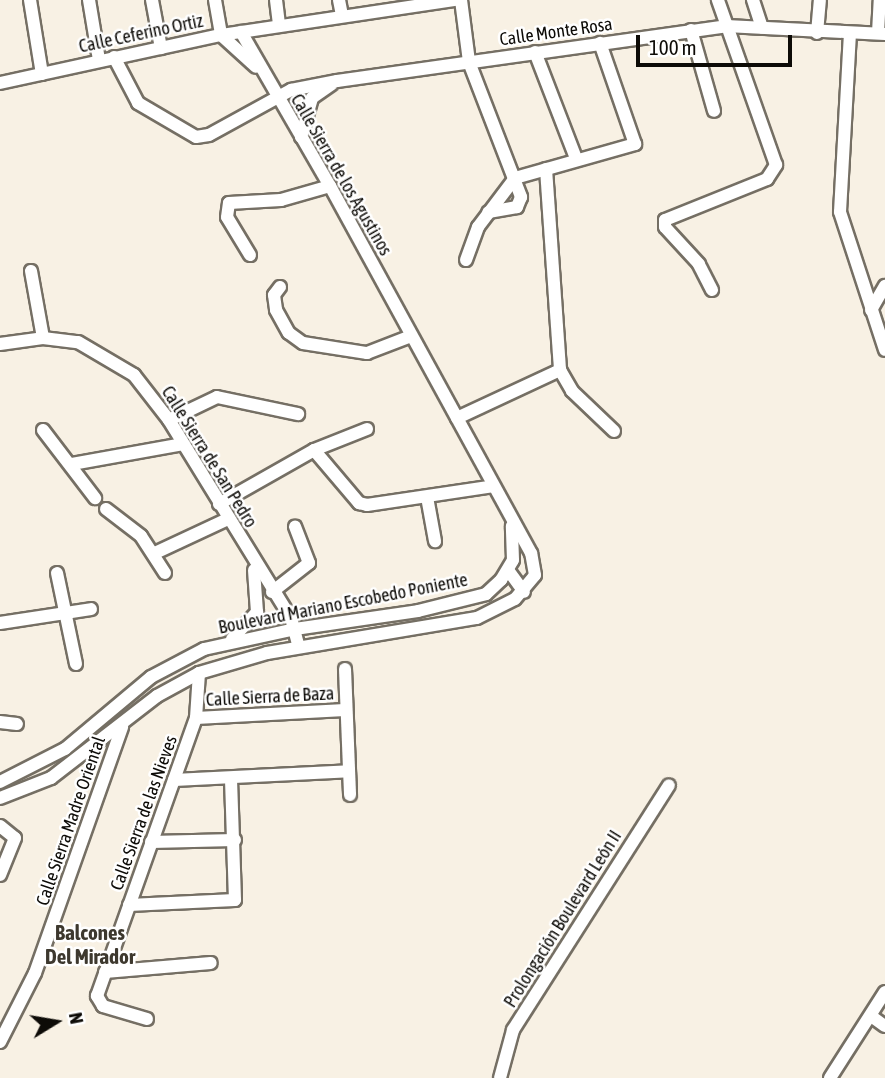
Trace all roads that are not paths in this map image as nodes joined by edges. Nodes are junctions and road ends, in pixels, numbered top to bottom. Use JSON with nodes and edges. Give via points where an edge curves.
{"nodes":[{"id":1,"x":30,"y":0,"type":"edge"},
{"id":2,"x":89,"y":0,"type":"edge"},
{"id":3,"x":152,"y":0,"type":"edge"},
{"id":4,"x":215,"y":0,"type":"edge"},
{"id":5,"x":276,"y":0,"type":"edge"},
{"id":6,"x":339,"y":0,"type":"edge"},
{"id":7,"x":459,"y":0,"type":"edge"},
{"id":8,"x":718,"y":0,"type":"edge"},
{"id":9,"x":753,"y":0,"type":"edge"},
{"id":10,"x":820,"y":0,"type":"edge"},
{"id":11,"x":880,"y":0,"type":"edge"},
{"id":12,"x":399,"y":4,"type":"edge"},
{"id":13,"x":342,"y":16,"type":"junction"},
{"id":14,"x":279,"y":26,"type":"junction"},
{"id":15,"x":726,"y":26,"type":"junction"},
{"id":16,"x":762,"y":28,"type":"junction"},
{"id":17,"x":691,"y":30,"type":"junction"},
{"id":18,"x":241,"y":32,"type":"junction"},
{"id":19,"x":817,"y":33,"type":"junction"},
{"id":20,"x":850,"y":33,"type":"junction"},
{"id":21,"x":881,"y":34,"type":"edge"},
{"id":22,"x":220,"y":35,"type":"junction"},
{"id":23,"x":600,"y":43,"type":"junction"},
{"id":24,"x":161,"y":48,"type":"junction"},
{"id":25,"x":535,"y":52,"type":"junction"},
{"id":26,"x":114,"y":57,"type":"junction"},
{"id":27,"x":99,"y":60,"type":"junction"},
{"id":28,"x":469,"y":62,"type":"junction"},
{"id":29,"x":260,"y":72,"type":"junction"},
{"id":30,"x":42,"y":74,"type":"junction"},
{"id":31,"x":337,"y":81,"type":"junction"},
{"id":32,"x":0,"y":83,"type":"edge"},
{"id":33,"x":276,"y":96,"type":"junction"},
{"id":34,"x":714,"y":111,"type":"dead end"},
{"id":35,"x":301,"y":138,"type":"junction"},
{"id":36,"x":576,"y":158,"type":"junction"},
{"id":37,"x":546,"y":169,"type":"junction"},
{"id":38,"x":515,"y":178,"type":"junction"},
{"id":39,"x":330,"y":186,"type":"junction"},
{"id":40,"x":488,"y":212,"type":"junction"},
{"id":41,"x":250,"y":254,"type":"dead end"},
{"id":42,"x":466,"y":260,"type":"dead end"},
{"id":43,"x":31,"y":271,"type":"dead end"},
{"id":44,"x":885,"y":286,"type":"edge"},
{"id":45,"x":280,"y":287,"type":"dead end"},
{"id":46,"x":712,"y":290,"type":"dead end"},
{"id":47,"x":871,"y":310,"type":"junction"},
{"id":48,"x":883,"y":332,"type":"edge"},
{"id":49,"x":411,"y":336,"type":"junction"},
{"id":50,"x":43,"y":338,"type":"junction"},
{"id":51,"x":0,"y":344,"type":"edge"},
{"id":52,"x":885,"y":350,"type":"edge"},
{"id":53,"x":560,"y":370,"type":"junction"},
{"id":54,"x":298,"y":415,"type":"dead end"},
{"id":55,"x":457,"y":418,"type":"junction"},
{"id":56,"x":169,"y":420,"type":"junction"},
{"id":57,"x":367,"y":429,"type":"dead end"},
{"id":58,"x":43,"y":430,"type":"dead end"},
{"id":59,"x":614,"y":431,"type":"dead end"},
{"id":60,"x":183,"y":444,"type":"junction"},
{"id":61,"x":314,"y":450,"type":"junction"},
{"id":62,"x":72,"y":464,"type":"junction"},
{"id":63,"x":494,"y":486,"type":"junction"},
{"id":64,"x":426,"y":497,"type":"junction"},
{"id":65,"x":95,"y":498,"type":"dead end"},
{"id":66,"x":219,"y":504,"type":"junction"},
{"id":67,"x":106,"y":509,"type":"dead end"},
{"id":68,"x":510,"y":515,"type":"junction"},
{"id":69,"x":228,"y":519,"type":"junction"},
{"id":70,"x":295,"y":527,"type":"dead end"},
{"id":71,"x":435,"y":541,"type":"dead end"},
{"id":72,"x":155,"y":553,"type":"junction"},
{"id":73,"x":252,"y":560,"type":"junction"},
{"id":74,"x":508,"y":570,"type":"junction"},
{"id":75,"x":57,"y":573,"type":"dead end"},
{"id":76,"x":165,"y":573,"type":"dead end"},
{"id":77,"x":272,"y":592,"type":"junction"},
{"id":78,"x":524,"y":592,"type":"junction"},
{"id":79,"x":91,"y":609,"type":"dead end"},
{"id":80,"x":66,"y":614,"type":"junction"},
{"id":81,"x":0,"y":623,"type":"edge"},
{"id":82,"x":295,"y":629,"type":"junction"},
{"id":83,"x":228,"y":642,"type":"junction"},
{"id":84,"x":299,"y":648,"type":"junction"},
{"id":85,"x":76,"y":664,"type":"dead end"},
{"id":86,"x":345,"y":669,"type":"dead end"},
{"id":87,"x":199,"y":673,"type":"junction"},
{"id":88,"x":345,"y":710,"type":"junction"},
{"id":89,"x":196,"y":718,"type":"junction"},
{"id":90,"x":0,"y":722,"type":"edge"},
{"id":91,"x":17,"y":724,"type":"dead end"},
{"id":92,"x":122,"y":725,"type":"junction"},
{"id":93,"x":349,"y":771,"type":"junction"},
{"id":94,"x":231,"y":778,"type":"junction"},
{"id":95,"x":174,"y":780,"type":"junction"},
{"id":96,"x":0,"y":782,"type":"edge"},
{"id":97,"x":668,"y":785,"type":"dead end"},
{"id":98,"x":350,"y":795,"type":"dead end"},
{"id":99,"x":0,"y":798,"type":"edge"},
{"id":100,"x":0,"y":826,"type":"edge"},
{"id":101,"x":235,"y":840,"type":"junction"},
{"id":102,"x":151,"y":842,"type":"junction"},
{"id":103,"x":0,"y":875,"type":"edge"},
{"id":104,"x":129,"y":905,"type":"junction"},
{"id":105,"x":211,"y":963,"type":"dead end"},
{"id":106,"x":105,"y":972,"type":"junction"},
{"id":107,"x":885,"y":992,"type":"edge"},
{"id":108,"x":870,"y":1016,"type":"junction"},
{"id":109,"x":147,"y":1019,"type":"dead end"},
{"id":110,"x":885,"y":1026,"type":"edge"},
{"id":111,"x":0,"y":1042,"type":"edge"},
{"id":112,"x":836,"y":1076,"type":"edge"},
{"id":113,"x":500,"y":1078,"type":"edge"}],
"edges":[{"from":1,"to":30,"type":"street"},
{"from":2,"to":27,"type":"street"},
{"from":3,"to":24,"type":"street"},
{"from":4,"to":22,"type":"street"},
{"from":5,"to":14,"type":"street"},
{"from":6,"to":13,"type":"street"},
{"from":7,"to":12,"type":"street","name":"Calle Ceferino Ortiz"},
{"from":7,"to":28,"type":"street"},
{"from":8,"to":15,"type":"street"},
{"from":9,"to":16,"type":"street"},
{"from":10,"to":19,"type":"street"},
{"from":11,"to":21,"type":"street"},
{"from":12,"to":13,"type":"street","name":"Calle Ceferino Ortiz"},
{"from":13,"to":14,"type":"street","name":"Calle Ceferino Ortiz"},
{"from":14,"to":18,"type":"street","name":"Calle Ceferino Ortiz"},
{"from":15,"to":16,"type":"street","name":"Calle Monte Rosa"},
{"from":15,"to":17,"type":"street","name":"Calle Monte Rosa"},
{"from":15,"to":46,"type":"street","via":[[776,171],[759,183],[672,214],[665,227],[699,264]]},
{"from":16,"to":19,"type":"street","name":"Calle Monte Rosa"},
{"from":17,"to":23,"type":"street","name":"Calle Monte Rosa"},
{"from":17,"to":34,"type":"street"},
{"from":18,"to":22,"type":"street","name":"Calle Ceferino Ortiz"},
{"from":18,"to":29,"type":"street","name":"Calle Sierra de los Agustinos"},
{"from":19,"to":20,"type":"street","name":"Calle Monte Rosa"},
{"from":20,"to":21,"type":"street","name":"Calle Monte Rosa"},
{"from":20,"to":47,"type":"street","via":[[840,212]]},
{"from":22,"to":24,"type":"street","name":"Calle Ceferino Ortiz"},
{"from":22,"to":29,"type":"street"},
{"from":23,"to":25,"type":"street","name":"Calle Monte Rosa"},
{"from":23,"to":36,"type":"street","via":[[635,144]]},
{"from":24,"to":26,"type":"street","name":"Calle Ceferino Ortiz"},
{"from":25,"to":28,"type":"street","name":"Calle Monte Rosa"},
{"from":25,"to":36,"type":"street"},
{"from":26,"to":27,"type":"street","name":"Calle Ceferino Ortiz"},
{"from":26,"to":33,"type":"street","name":"Calle Monte Rosa","via":[[138,103],[196,137],[209,135]]},
{"from":27,"to":30,"type":"street","name":"Calle Ceferino Ortiz"},
{"from":28,"to":31,"type":"street","name":"Calle Monte Rosa"},
{"from":28,"to":38,"type":"street"},
{"from":29,"to":33,"type":"street","name":"Calle Sierra de los Agustinos"},
{"from":30,"to":32,"type":"street","name":"Calle Ceferino Ortiz"},
{"from":31,"to":33,"type":"street","name":"Calle Monte Rosa"},
{"from":31,"to":35,"type":"street","via":[[312,98]]},
{"from":33,"to":35,"type":"street","name":"Calle Sierra de los Agustinos"},
{"from":35,"to":39,"type":"street","name":"Calle Sierra de los Agustinos"},
{"from":36,"to":37,"type":"street"},
{"from":37,"to":38,"type":"street"},
{"from":37,"to":53,"type":"street"},
{"from":38,"to":40,"type":"street"},
{"from":38,"to":40,"type":"street","via":[[521,202],[517,207]]},
{"from":39,"to":41,"type":"street","via":[[281,200],[229,202],[230,223]]},
{"from":39,"to":49,"type":"street","name":"Calle Sierra de los Agustinos"},
{"from":40,"to":42,"type":"street"},
{"from":43,"to":50,"type":"street"},
{"from":44,"to":47,"type":"street"},
{"from":45,"to":49,"type":"street","via":[[274,295],[276,310],[289,333],[303,343],[368,353]]},
{"from":47,"to":48,"type":"street"},
{"from":48,"to":52,"type":"street"},
{"from":49,"to":55,"type":"street","name":"Calle Sierra de los Agustinos"},
{"from":50,"to":51,"type":"street","name":"Calle Sierra de San Pedro"},
{"from":50,"to":56,"type":"street","name":"Calle Sierra de San Pedro","via":[[78,342],[117,362]]},
{"from":53,"to":55,"type":"street"},
{"from":53,"to":59,"type":"street","via":[[572,391]]},
{"from":54,"to":56,"type":"street","via":[[217,397]]},
{"from":55,"to":63,"type":"street","name":"Calle Sierra de los Agustinos"},
{"from":56,"to":60,"type":"street","name":"Calle Sierra de San Pedro"},
{"from":57,"to":61,"type":"street"},
{"from":58,"to":62,"type":"street"},
{"from":60,"to":62,"type":"street"},
{"from":60,"to":66,"type":"street","name":"Calle Sierra de San Pedro"},
{"from":61,"to":64,"type":"street","via":[[359,503]]},
{"from":61,"to":66,"type":"street"},
{"from":62,"to":65,"type":"street"},
{"from":63,"to":64,"type":"street"},
{"from":63,"to":68,"type":"street","name":"Calle Sierra de los Agustinos"},
{"from":64,"to":71,"type":"street"},
{"from":66,"to":69,"type":"street","name":"Calle Sierra de San Pedro"},
{"from":67,"to":72,"type":"street"},
{"from":68,"to":74,"type":"street","via":[[514,549]]},
{"from":68,"to":78,"type":"street","via":[[535,564],[532,584]]},
{"from":69,"to":72,"type":"street"},
{"from":69,"to":73,"type":"street","name":"Calle Sierra de San Pedro"},
{"from":70,"to":77,"type":"street","via":[[309,563]]},
{"from":72,"to":76,"type":"street"},
{"from":73,"to":77,"type":"street","name":"Calle Sierra de San Pedro"},
{"from":73,"to":83,"type":"street","via":[[257,612],[245,631]]},
{"from":74,"to":78,"type":"street"},
{"from":74,"to":82,"type":"street","name":"Boulevard Mariano Escobedo Poniente","via":[[495,587],[473,599],[376,619]]},
{"from":75,"to":80,"type":"street"},
{"from":77,"to":82,"type":"street","name":"Calle Sierra de San Pedro"},
{"from":78,"to":84,"type":"street","name":"Boulevard Mariano Escobedo Poniente","via":[[477,618]]},
{"from":79,"to":80,"type":"street"},
{"from":80,"to":81,"type":"street"},
{"from":80,"to":85,"type":"street"},
{"from":82,"to":83,"type":"street","name":"Boulevard Mariano Escobedo Poniente"},
{"from":82,"to":84,"type":"street","name":"Calle Sierra de San Pedro"},
{"from":83,"to":96,"type":"street","name":"Boulevard Mariano Escobedo Poniente","via":[[168,666],[65,749]]},
{"from":84,"to":87,"type":"street","name":"Boulevard Mariano Escobedo Poniente","via":[[242,658]]},
{"from":86,"to":88,"type":"street"},
{"from":87,"to":89,"type":"street","name":"Calle Sierra de las Nieves"},
{"from":87,"to":92,"type":"street","name":"Boulevard Mariano Escobedo Poniente","via":[[157,696]]},
{"from":88,"to":89,"type":"street","name":"Calle Sierra de Baza"},
{"from":88,"to":93,"type":"street"},
{"from":89,"to":95,"type":"street","name":"Calle Sierra de las Nieves"},
{"from":90,"to":91,"type":"street"},
{"from":92,"to":99,"type":"street","name":"Boulevard Mariano Escobedo Poniente","via":[[51,778]]},
{"from":92,"to":111,"type":"street","name":"Calle Sierra Madre Oriental","via":[[35,973]]},
{"from":93,"to":94,"type":"street"},
{"from":93,"to":98,"type":"street"},
{"from":94,"to":95,"type":"street"},
{"from":94,"to":101,"type":"street"},
{"from":95,"to":102,"type":"street","name":"Calle Sierra de las Nieves"},
{"from":97,"to":113,"type":"street","name":"Prolongación Boulevard León II","via":[[513,1030]]},
{"from":100,"to":103,"type":"street","via":[[15,838]]},
{"from":101,"to":102,"type":"street"},
{"from":101,"to":104,"type":"street","via":[[235,900]]},
{"from":102,"to":104,"type":"street","name":"Calle Sierra de las Nieves"},
{"from":104,"to":106,"type":"street","name":"Calle Sierra de las Nieves"},
{"from":105,"to":106,"type":"street"},
{"from":106,"to":109,"type":"street","name":"Calle Sierra de las Nieves","via":[[97,1003]]},
{"from":107,"to":108,"type":"street"},
{"from":108,"to":110,"type":"street"},
{"from":108,"to":112,"type":"street"}]}
